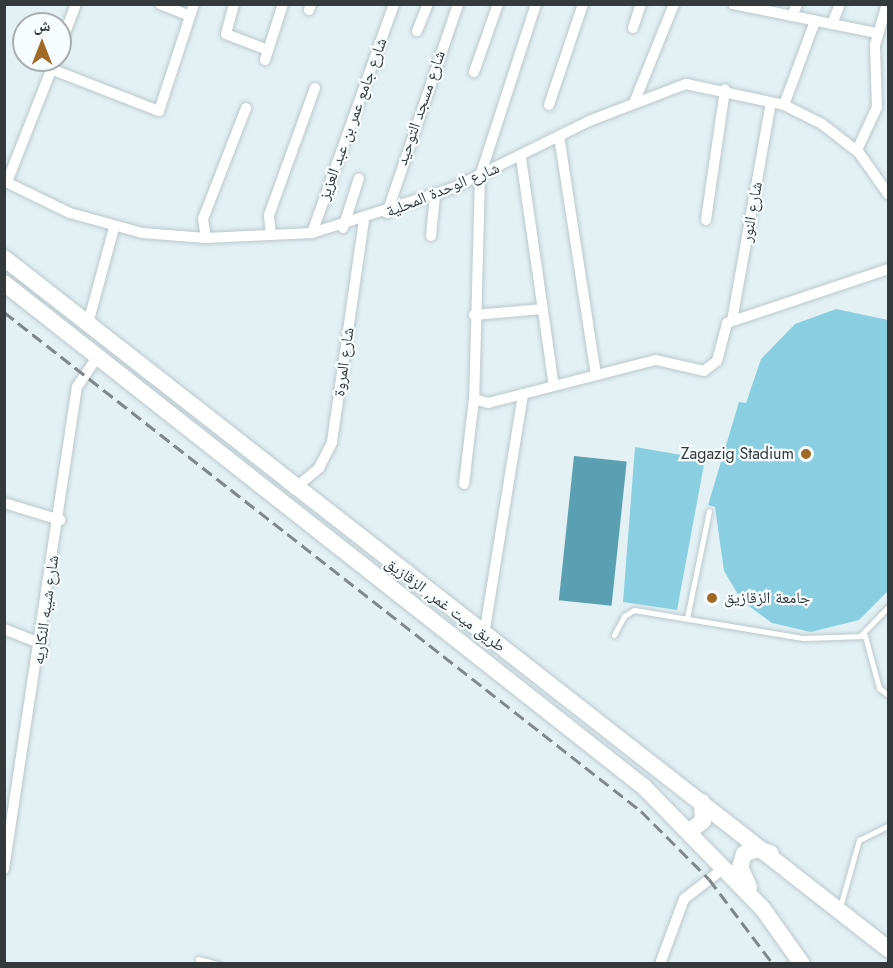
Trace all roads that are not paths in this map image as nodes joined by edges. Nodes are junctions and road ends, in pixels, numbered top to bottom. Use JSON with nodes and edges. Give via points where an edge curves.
{"nodes":[{"id":1,"x":160,"y":4,"type":"edge"},
{"id":2,"x":194,"y":4,"type":"edge"},
{"id":3,"x":234,"y":4,"type":"edge"},
{"id":4,"x":283,"y":4,"type":"edge"},
{"id":5,"x":394,"y":4,"type":"edge"},
{"id":6,"x":428,"y":4,"type":"edge"},
{"id":7,"x":458,"y":4,"type":"edge"},
{"id":8,"x":498,"y":4,"type":"edge"},
{"id":9,"x":536,"y":4,"type":"edge"},
{"id":10,"x":584,"y":4,"type":"edge"},
{"id":11,"x":641,"y":4,"type":"edge"},
{"id":12,"x":674,"y":4,"type":"edge"},
{"id":13,"x":733,"y":4,"type":"edge"},
{"id":14,"x":797,"y":4,"type":"edge"},
{"id":15,"x":840,"y":4,"type":"edge"},
{"id":16,"x":887,"y":4,"type":"edge"},
{"id":17,"x":764,"y":7,"type":"edge"},
{"id":18,"x":190,"y":16,"type":"junction"},
{"id":19,"x":792,"y":16,"type":"junction"},
{"id":20,"x":815,"y":21,"type":"junction"},
{"id":21,"x":832,"y":24,"type":"junction"},
{"id":22,"x":633,"y":28,"type":"dead end"},
{"id":23,"x":417,"y":31,"type":"dead end"},
{"id":24,"x":877,"y":33,"type":"junction"},
{"id":25,"x":50,"y":72,"type":"edge"},
{"id":26,"x":69,"y":72,"type":"edge"},
{"id":27,"x":474,"y":72,"type":"dead end"},
{"id":28,"x":315,"y":88,"type":"dead end"},
{"id":29,"x":725,"y":89,"type":"junction"},
{"id":30,"x":771,"y":103,"type":"junction"},
{"id":31,"x":634,"y":104,"type":"junction"},
{"id":32,"x":549,"y":105,"type":"dead end"},
{"id":33,"x":784,"y":105,"type":"junction"},
{"id":34,"x":246,"y":108,"type":"dead end"},
{"id":35,"x":559,"y":136,"type":"junction"},
{"id":36,"x":858,"y":152,"type":"junction"},
{"id":37,"x":521,"y":158,"type":"junction"},
{"id":38,"x":480,"y":176,"type":"junction"},
{"id":39,"x":359,"y":178,"type":"dead end"},
{"id":40,"x":6,"y":182,"type":"edge"},
{"id":41,"x":888,"y":194,"type":"edge"},
{"id":42,"x":435,"y":195,"type":"junction"},
{"id":43,"x":387,"y":213,"type":"junction"},
{"id":44,"x":364,"y":220,"type":"junction"},
{"id":45,"x":706,"y":220,"type":"dead end"},
{"id":46,"x":114,"y":228,"type":"junction"},
{"id":47,"x":343,"y":228,"type":"junction"},
{"id":48,"x":312,"y":233,"type":"junction"},
{"id":49,"x":271,"y":235,"type":"junction"},
{"id":50,"x":431,"y":236,"type":"dead end"},
{"id":51,"x":206,"y":238,"type":"junction"},
{"id":52,"x":4,"y":258,"type":"edge"},
{"id":53,"x":888,"y":269,"type":"edge"},
{"id":54,"x":4,"y":283,"type":"edge"},
{"id":55,"x":542,"y":309,"type":"junction"},
{"id":56,"x":474,"y":315,"type":"junction"},
{"id":57,"x":732,"y":321,"type":"junction"},
{"id":58,"x":88,"y":323,"type":"junction"},
{"id":59,"x":97,"y":357,"type":"junction"},
{"id":60,"x":596,"y":375,"type":"junction"},
{"id":61,"x":554,"y":386,"type":"junction"},
{"id":62,"x":523,"y":394,"type":"junction"},
{"id":63,"x":474,"y":399,"type":"junction"},
{"id":64,"x":464,"y":484,"type":"dead end"},
{"id":65,"x":294,"y":489,"type":"junction"},
{"id":66,"x":4,"y":503,"type":"edge"},
{"id":67,"x":709,"y":511,"type":"dead end"},
{"id":68,"x":60,"y":520,"type":"junction"},
{"id":69,"x":888,"y":607,"type":"edge"},
{"id":70,"x":687,"y":618,"type":"junction"},
{"id":71,"x":4,"y":628,"type":"edge"},
{"id":72,"x":484,"y":635,"type":"junction"},
{"id":73,"x":614,"y":635,"type":"dead end"},
{"id":74,"x":861,"y":635,"type":"junction"},
{"id":75,"x":42,"y":644,"type":"junction"},
{"id":76,"x":888,"y":695,"type":"edge"},
{"id":77,"x":702,"y":802,"type":"junction"},
{"id":78,"x":888,"y":826,"type":"edge"},
{"id":79,"x":690,"y":831,"type":"junction"},
{"id":80,"x":771,"y":853,"type":"junction"},
{"id":81,"x":724,"y":868,"type":"junction"},
{"id":82,"x":4,"y":870,"type":"edge"},
{"id":83,"x":763,"y":909,"type":"junction"},
{"id":84,"x":839,"y":909,"type":"junction"},
{"id":85,"x":888,"y":949,"type":"edge"},
{"id":86,"x":198,"y":959,"type":"dead end"},
{"id":87,"x":218,"y":963,"type":"edge"},
{"id":88,"x":660,"y":963,"type":"edge"},
{"id":89,"x":802,"y":963,"type":"edge"}],
"edges":[{"from":1,"to":18,"type":"street"},
{"from":2,"to":18,"type":"street"},
{"from":3,"to":4,"type":"street","via":[[226,34],[267,55]]},
{"from":5,"to":48,"type":"street","name":"شارع جامع عمر بن عبد العزيز"},
{"from":6,"to":23,"type":"street"},
{"from":7,"to":43,"type":"street","name":"شارع مسجد التوحيد"},
{"from":8,"to":27,"type":"street"},
{"from":9,"to":38,"type":"street"},
{"from":10,"to":32,"type":"street"},
{"from":11,"to":22,"type":"street"},
{"from":12,"to":31,"type":"street"},
{"from":13,"to":17,"type":"street"},
{"from":14,"to":19,"type":"street"},
{"from":15,"to":21,"type":"street"},
{"from":16,"to":24,"type":"street"},
{"from":17,"to":19,"type":"street"},
{"from":18,"to":26,"type":"street","via":[[159,111]]},
{"from":19,"to":20,"type":"street"},
{"from":20,"to":21,"type":"street"},
{"from":20,"to":33,"type":"street"},
{"from":21,"to":24,"type":"street"},
{"from":24,"to":36,"type":"street","via":[[877,106]]},
{"from":25,"to":40,"type":"street"},
{"from":28,"to":49,"type":"street","via":[[269,215]]},
{"from":29,"to":30,"type":"street","name":"شارع الوحدة المحلية"},
{"from":29,"to":31,"type":"street","name":"شارع الوحدة المحلية","via":[[672,85]]},
{"from":29,"to":45,"type":"street"},
{"from":30,"to":33,"type":"street","name":"شارع الوحدة المحلية"},
{"from":30,"to":57,"type":"street","name":"شارع النور"},
{"from":31,"to":35,"type":"street","name":"شارع الوحدة المحلية"},
{"from":33,"to":36,"type":"street","name":"شارع الوحدة المحلية","via":[[822,124]]},
{"from":34,"to":51,"type":"street","via":[[203,219]]},
{"from":35,"to":37,"type":"street","name":"شارع الوحدة المحلية"},
{"from":35,"to":60,"type":"street"},
{"from":36,"to":41,"type":"street","name":"شارع الوحدة المحلية"},
{"from":37,"to":38,"type":"street","name":"شارع الوحدة المحلية"},
{"from":37,"to":55,"type":"street"},
{"from":38,"to":42,"type":"street","name":"شارع الوحدة المحلية"},
{"from":38,"to":56,"type":"street"},
{"from":39,"to":47,"type":"street"},
{"from":40,"to":46,"type":"street","name":"شارع الوحدة المحلية"},
{"from":42,"to":43,"type":"street","name":"شارع الوحدة المحلية"},
{"from":42,"to":50,"type":"street"},
{"from":43,"to":44,"type":"street","name":"شارع الوحدة المحلية"},
{"from":44,"to":47,"type":"street","name":"شارع الوحدة المحلية"},
{"from":44,"to":65,"type":"street","name":"شارع المروة","via":[[332,442],[319,468]]},
{"from":46,"to":51,"type":"street","name":"شارع الوحدة المحلية"},
{"from":46,"to":58,"type":"street"},
{"from":47,"to":48,"type":"street","name":"شارع الوحدة المحلية"},
{"from":48,"to":49,"type":"street","name":"شارع الوحدة المحلية"},
{"from":49,"to":51,"type":"street","name":"شارع الوحدة المحلية"},
{"from":52,"to":58,"type":"highway","name":"طريق ميت غمر, الزقازيق"},
{"from":53,"to":57,"type":"street"},
{"from":54,"to":59,"type":"highway","name":"طريق ميت غمر, الزقازيق"},
{"from":55,"to":56,"type":"street"},
{"from":55,"to":61,"type":"street"},
{"from":56,"to":63,"type":"street"},
{"from":57,"to":60,"type":"street","name":"شارع النور","via":[[723,329],[717,361],[704,371],[656,360]]},
{"from":58,"to":65,"type":"highway","name":"طريق ميت غمر, الزقازيق"},
{"from":59,"to":68,"type":"street","name":"شارع شيبه النكاريه","via":[[79,378]]},
{"from":59,"to":79,"type":"highway","name":"طريق ميت غمر, الزقازيق","via":[[525,689]]},
{"from":60,"to":61,"type":"street"},
{"from":61,"to":62,"type":"street"},
{"from":62,"to":63,"type":"street","via":[[488,403]]},
{"from":62,"to":72,"type":"street"},
{"from":63,"to":64,"type":"street"},
{"from":65,"to":72,"type":"highway","name":"طريق ميت غمر, الزقازيق"},
{"from":66,"to":68,"type":"street"},
{"from":67,"to":70,"type":"lane"},
{"from":68,"to":75,"type":"street","name":"شارع شيبه النكاريه"},
{"from":69,"to":74,"type":"lane"},
{"from":70,"to":73,"type":"lane","via":[[628,612]]},
{"from":70,"to":74,"type":"lane","via":[[803,638]]},
{"from":71,"to":75,"type":"street"},
{"from":72,"to":77,"type":"highway","name":"طريق ميت غمر, الزقازيق"},
{"from":74,"to":76,"type":"lane","via":[[868,638],[879,688]]},
{"from":75,"to":82,"type":"street","name":"شارع شيبه النكاريه"},
{"from":77,"to":79,"type":"highway","via":[[703,821]]},
{"from":77,"to":80,"type":"highway","name":"طريق ميت غمر, الزقازيق"},
{"from":78,"to":84,"type":"lane","via":[[860,840]]},
{"from":79,"to":81,"type":"highway","name":"طريق ميت غمر, الزقازيق"},
{"from":80,"to":83,"type":"highway","via":[[750,850],[740,860],[742,874]]},
{"from":80,"to":84,"type":"highway","name":"طريق ميت غمر, الزقازيق"},
{"from":81,"to":83,"type":"highway","name":"طريق ميت غمر, الزقازيق"},
{"from":81,"to":88,"type":"street","via":[[684,899]]},
{"from":83,"to":89,"type":"highway","name":"طريق ميت غمر, الزقازيق"},
{"from":84,"to":85,"type":"highway","name":"طريق ميت غمر, الزقازيق"},
{"from":86,"to":87,"type":"lane"}]}
